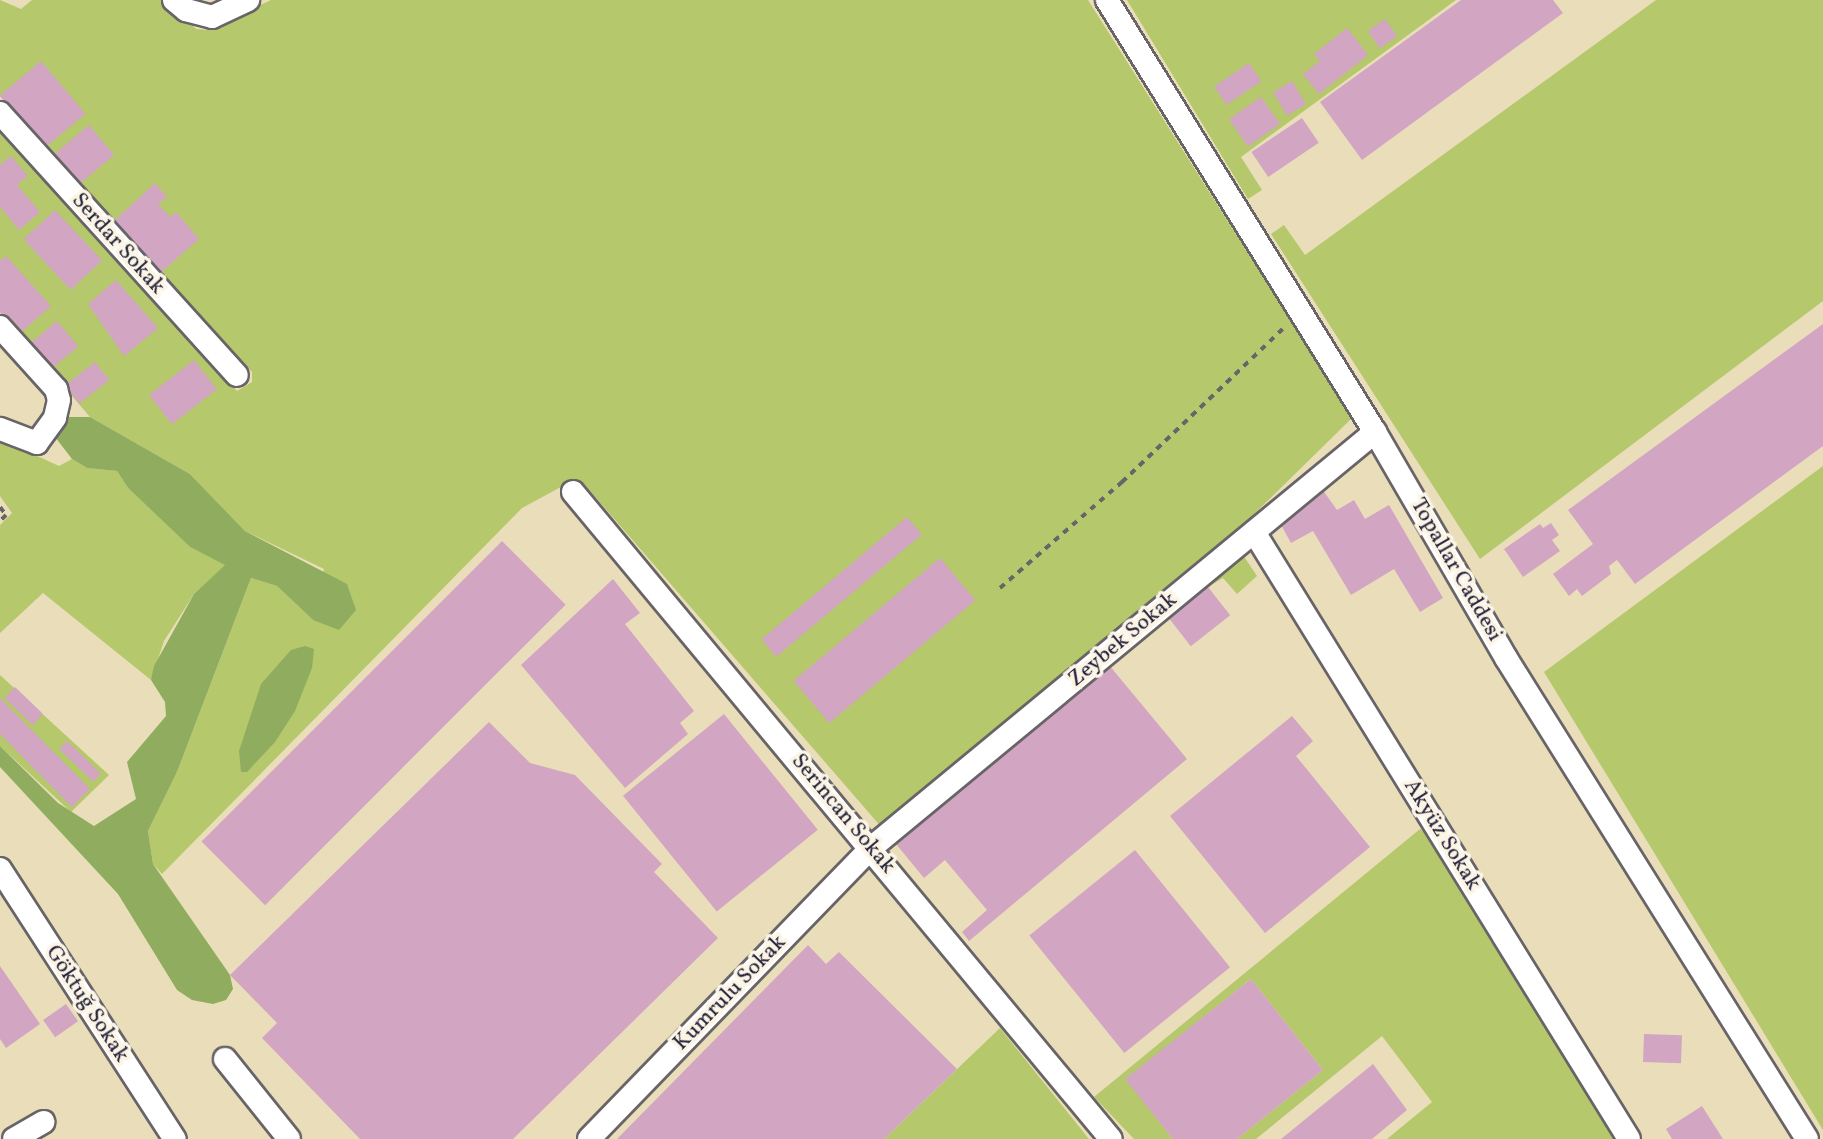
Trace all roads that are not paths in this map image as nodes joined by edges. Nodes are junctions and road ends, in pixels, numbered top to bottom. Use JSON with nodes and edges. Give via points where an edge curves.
{"nodes":[{"id":1,"x":174,"y":0,"type":"edge"},
{"id":2,"x":248,"y":0,"type":"edge"},
{"id":3,"x":1107,"y":0,"type":"edge"},
{"id":4,"x":0,"y":113,"type":"edge"},
{"id":5,"x":0,"y":327,"type":"edge"},
{"id":6,"x":237,"y":375,"type":"dead end"},
{"id":7,"x":0,"y":429,"type":"edge"},
{"id":8,"x":1375,"y":432,"type":"junction"},
{"id":9,"x":573,"y":492,"type":"dead end"},
{"id":10,"x":1254,"y":532,"type":"junction"},
{"id":11,"x":871,"y":848,"type":"junction"},
{"id":12,"x":2,"y":875,"type":"edge"},
{"id":13,"x":225,"y":1059,"type":"dead end"},
{"id":14,"x":44,"y":1122,"type":"dead end"},
{"id":15,"x":14,"y":1139,"type":"edge"},
{"id":16,"x":175,"y":1139,"type":"edge"},
{"id":17,"x":289,"y":1139,"type":"edge"},
{"id":18,"x":589,"y":1139,"type":"edge"},
{"id":19,"x":1111,"y":1139,"type":"edge"},
{"id":20,"x":1629,"y":1139,"type":"edge"},
{"id":21,"x":1807,"y":1139,"type":"edge"}],
"edges":[{"from":1,"to":2,"type":"street","via":[[186,10],[212,17]]},
{"from":3,"to":8,"type":"street","name":"Topallar Caddesi"},
{"from":4,"to":6,"type":"street","name":"Serdar Sokak"},
{"from":5,"to":7,"type":"street","via":[[56,389],[59,408],[37,443]]},
{"from":8,"to":10,"type":"street","name":"Zeybek Sokak"},
{"from":8,"to":21,"type":"street","name":"Topallar Caddesi","via":[[1506,658]]},
{"from":9,"to":11,"type":"street","name":"Serincan Sokak"},
{"from":10,"to":11,"type":"street","name":"Zeybek Sokak"},
{"from":10,"to":20,"type":"street","name":"Akyüz Sokak"},
{"from":11,"to":18,"type":"street","name":"Kumrulu Sokak"},
{"from":11,"to":19,"type":"street","name":"Serincan Sokak"},
{"from":12,"to":16,"type":"street","name":"Göktuğ Sokak"},
{"from":13,"to":17,"type":"street"},
{"from":14,"to":15,"type":"street"}]}
